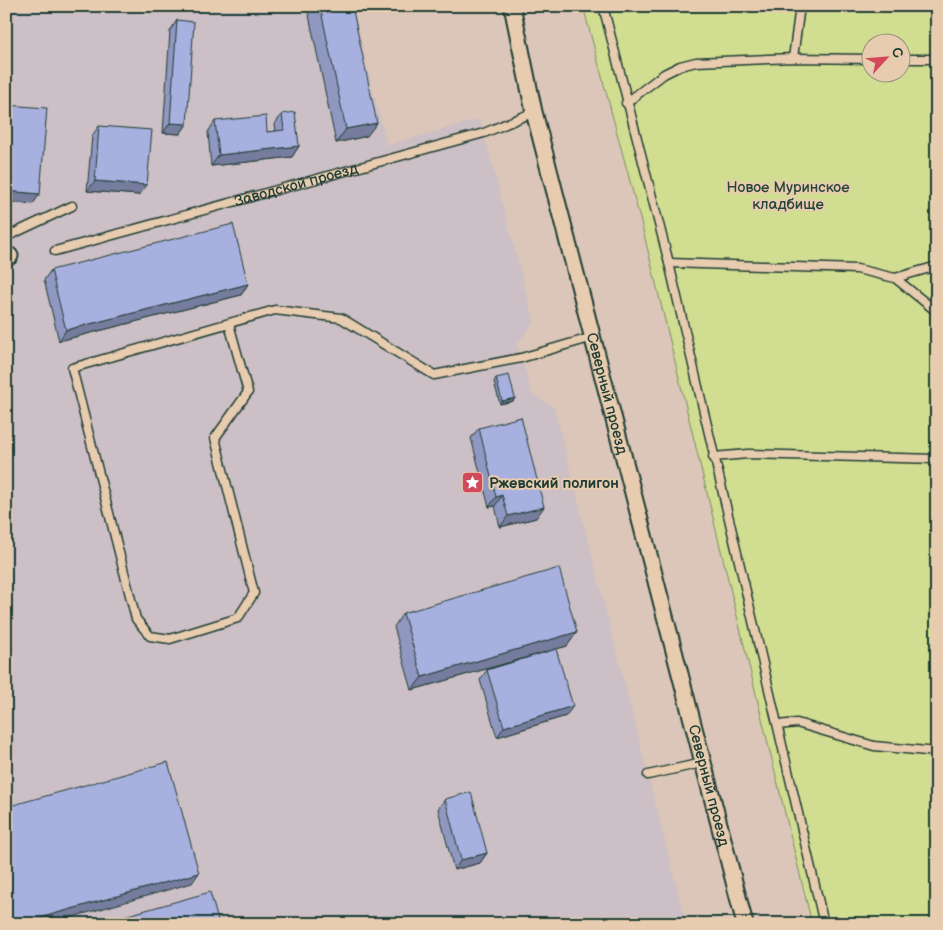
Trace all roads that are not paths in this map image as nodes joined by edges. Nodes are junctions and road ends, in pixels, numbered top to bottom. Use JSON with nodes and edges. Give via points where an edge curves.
{"nodes":[{"id":1,"x":512,"y":6,"type":"edge"},
{"id":2,"x":603,"y":6,"type":"edge"},
{"id":3,"x":800,"y":6,"type":"edge"},
{"id":4,"x":794,"y":58,"type":"junction"},
{"id":5,"x":860,"y":59,"type":"edge"},
{"id":6,"x":910,"y":59,"type":"edge"},
{"id":7,"x":937,"y":60,"type":"edge"},
{"id":8,"x":626,"y":103,"type":"junction"},
{"id":9,"x":534,"y":112,"type":"junction"},
{"id":10,"x":72,"y":206,"type":"dead end"},
{"id":11,"x":6,"y":237,"type":"edge"},
{"id":12,"x":55,"y":251,"type":"dead end"},
{"id":13,"x":668,"y":263,"type":"junction"},
{"id":14,"x":937,"y":266,"type":"edge"},
{"id":15,"x":895,"y":278,"type":"junction"},
{"id":16,"x":937,"y":312,"type":"edge"},
{"id":17,"x":229,"y":324,"type":"junction"},
{"id":18,"x":593,"y":337,"type":"junction"},
{"id":19,"x":713,"y":457,"type":"junction"},
{"id":20,"x":937,"y":459,"type":"edge"},
{"id":21,"x":778,"y":725,"type":"junction"},
{"id":22,"x":937,"y":752,"type":"edge"},
{"id":23,"x":702,"y":763,"type":"junction"},
{"id":24,"x":648,"y":775,"type":"dead end"},
{"id":25,"x":745,"y":924,"type":"edge"},
{"id":26,"x":824,"y":924,"type":"edge"}],
"edges":[{"from":1,"to":9,"type":"street","name":"Северный проезд"},
{"from":2,"to":8,"type":"lane"},
{"from":3,"to":4,"type":"lane"},
{"from":4,"to":5,"type":"lane"},
{"from":4,"to":8,"type":"lane","via":[[696,62],[680,66]]},
{"from":6,"to":7,"type":"lane"},
{"from":8,"to":13,"type":"lane"},
{"from":9,"to":12,"type":"lane","name":"Заводской проезд","via":[[484,133]]},
{"from":9,"to":18,"type":"street","name":"Северный проезд"},
{"from":10,"to":11,"type":"lane"},
{"from":13,"to":15,"type":"lane","via":[[857,269]]},
{"from":13,"to":19,"type":"lane"},
{"from":14,"to":15,"type":"lane"},
{"from":15,"to":16,"type":"lane"},
{"from":17,"to":17,"type":"lane","via":[[72,368],[136,619],[150,636],[170,639],[238,618],[254,593],[215,438],[248,392]]},
{"from":17,"to":18,"type":"lane","via":[[275,310],[341,318],[434,375],[521,358]]},
{"from":18,"to":23,"type":"street","name":"Северный проезд"},
{"from":19,"to":20,"type":"lane","via":[[748,454]]},
{"from":19,"to":21,"type":"lane"},
{"from":21,"to":22,"type":"lane","via":[[804,724],[874,746]]},
{"from":21,"to":26,"type":"lane"},
{"from":23,"to":24,"type":"lane"},
{"from":23,"to":25,"type":"street","name":"Северный проезд"}]}
